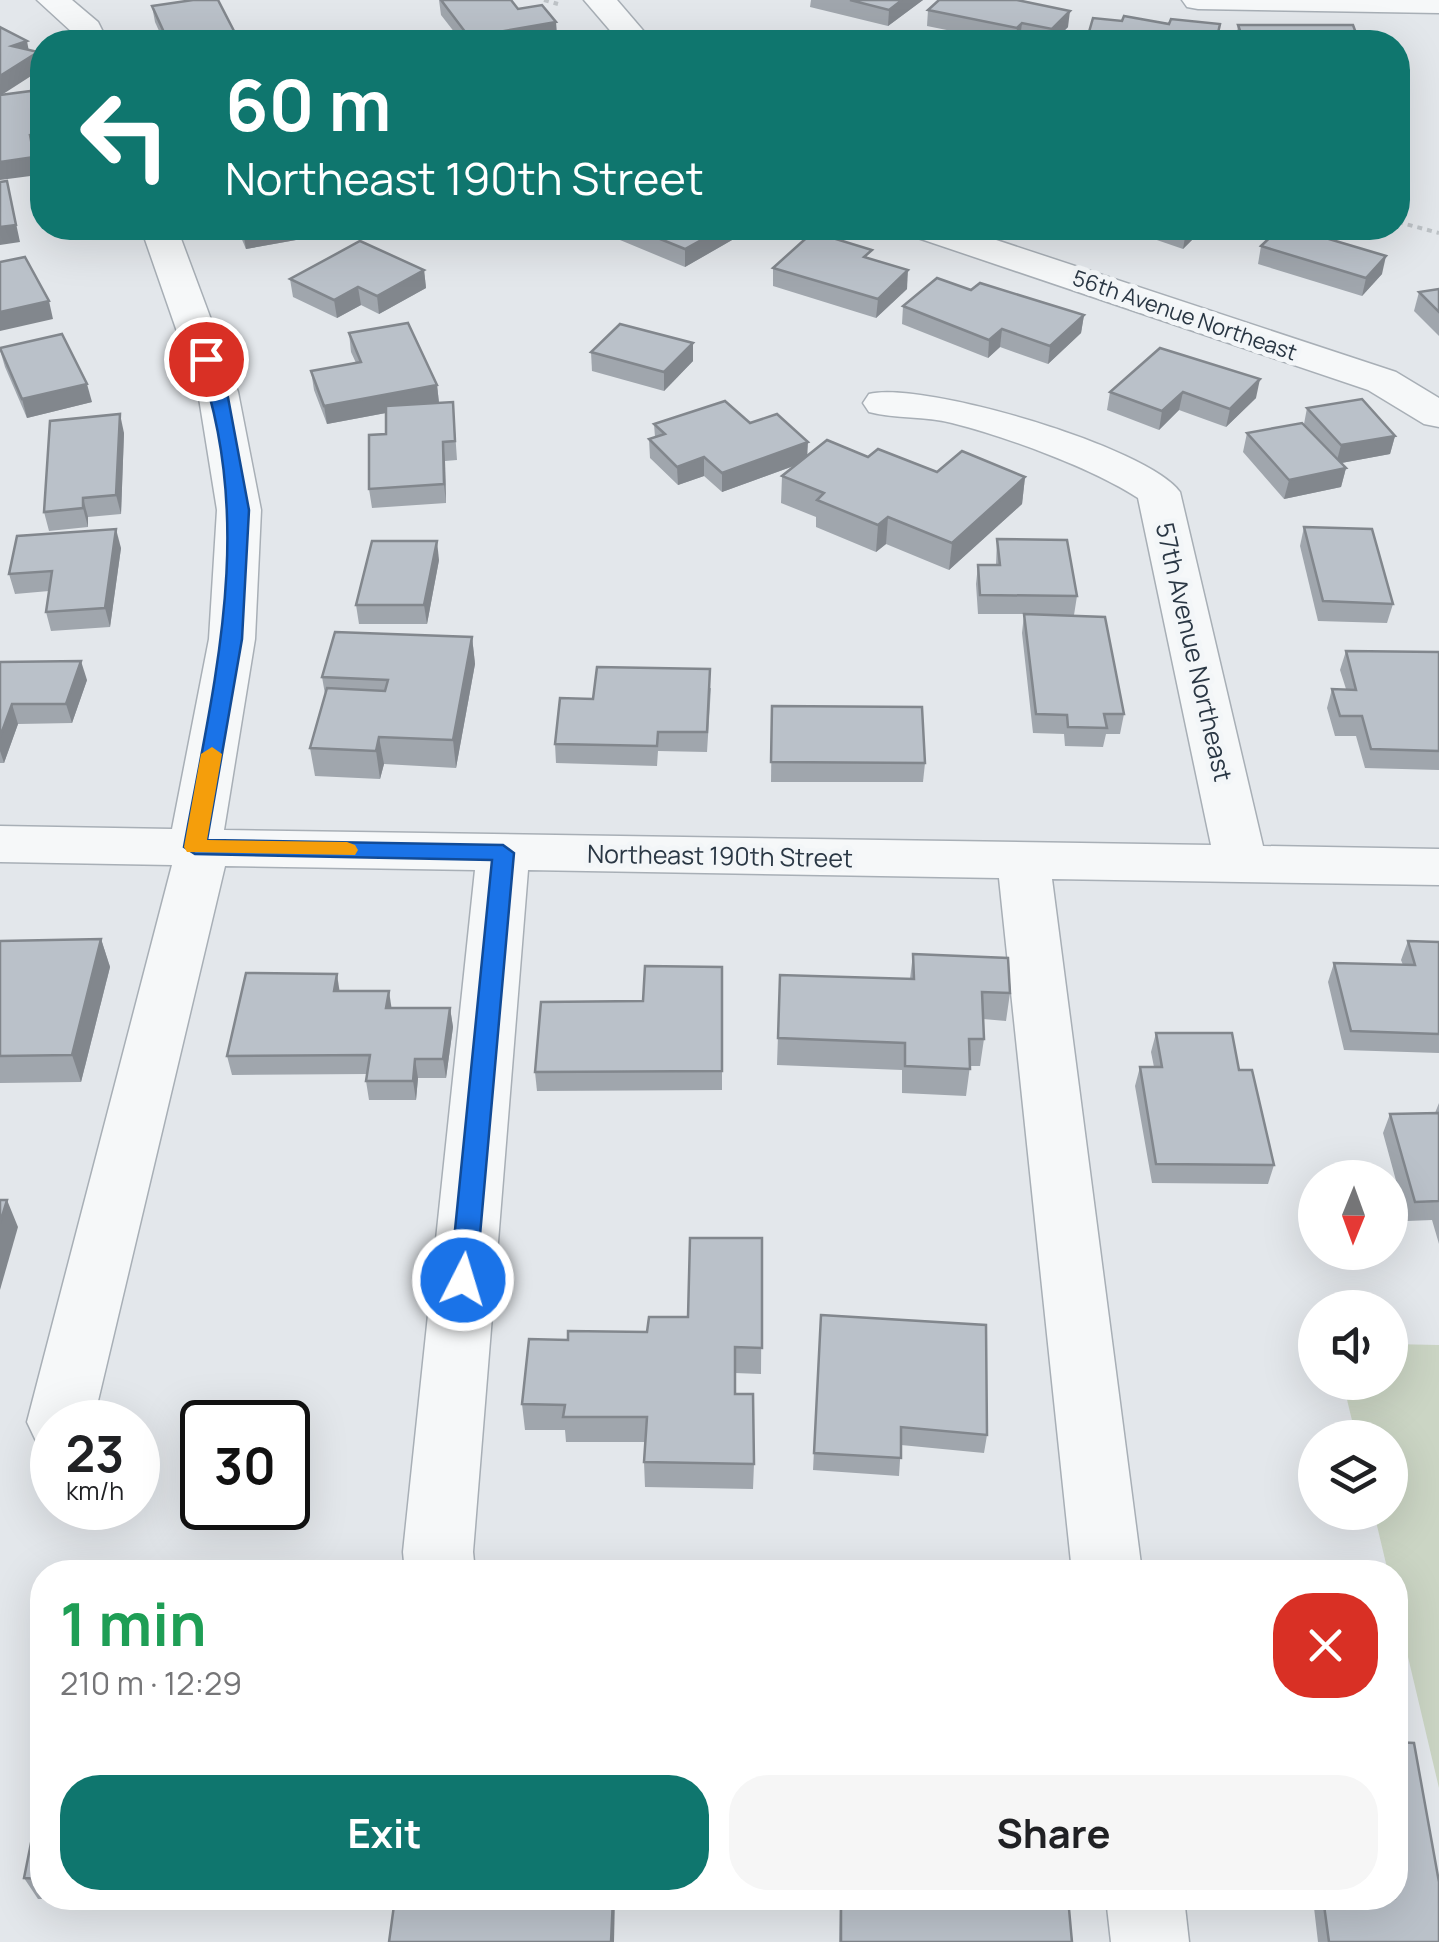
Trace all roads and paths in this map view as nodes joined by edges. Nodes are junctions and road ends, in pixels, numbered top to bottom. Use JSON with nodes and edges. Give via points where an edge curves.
{"nodes":[{"id":1,"x":53,"y":0,"type":"edge"},
{"id":2,"x":600,"y":0,"type":"edge"},
{"id":3,"x":1198,"y":0,"type":"edge"},
{"id":4,"x":1439,"y":4,"type":"edge"},
{"id":5,"x":87,"y":30,"type":"edge"},
{"id":6,"x":626,"y":30,"type":"edge"},
{"id":7,"x":1410,"y":225,"type":"edge"},
{"id":8,"x":1439,"y":233,"type":"edge"},
{"id":9,"x":163,"y":240,"type":"edge"},
{"id":10,"x":961,"y":240,"type":"edge"},
{"id":11,"x":883,"y":403,"type":"dead end"},
{"id":12,"x":1439,"y":415,"type":"edge"},
{"id":13,"x":0,"y":844,"type":"edge"},
{"id":14,"x":199,"y":847,"type":"junction"},
{"id":15,"x":503,"y":853,"type":"junction"},
{"id":16,"x":1022,"y":860,"type":"junction"},
{"id":17,"x":1241,"y":864,"type":"junction"},
{"id":18,"x":1439,"y":867,"type":"edge"},
{"id":19,"x":65,"y":1400,"type":"edge"},
{"id":20,"x":439,"y":1560,"type":"edge"},
{"id":21,"x":1106,"y":1560,"type":"edge"},
{"id":22,"x":1146,"y":1910,"type":"edge"},
{"id":23,"x":1150,"y":1942,"type":"edge"}],
"edges":[{"from":1,"to":5,"type":"street"},
{"from":2,"to":6,"type":"street"},
{"from":3,"to":4,"type":"street"},
{"from":7,"to":8,"type":"path"},
{"from":9,"to":14,"type":"street","via":[[218,392],[240,510],[232,639]]},
{"from":10,"to":12,"type":"street","name":"56th Avenue Northeast","via":[[1382,380]]},
{"from":11,"to":17,"type":"street","name":"57th Avenue Northeast","via":[[957,410],[1122,468],[1158,492]]},
{"from":13,"to":14,"type":"street","name":"Northeast 190th Street"},
{"from":14,"to":15,"type":"street","name":"Northeast 190th Street"},
{"from":14,"to":19,"type":"street"},
{"from":15,"to":16,"type":"street","name":"Northeast 190th Street"},
{"from":15,"to":20,"type":"street"},
{"from":16,"to":17,"type":"street","name":"Northeast 190th Street"},
{"from":16,"to":21,"type":"street"},
{"from":17,"to":18,"type":"street","name":"Northeast 190th Street"},
{"from":22,"to":23,"type":"street"}]}
